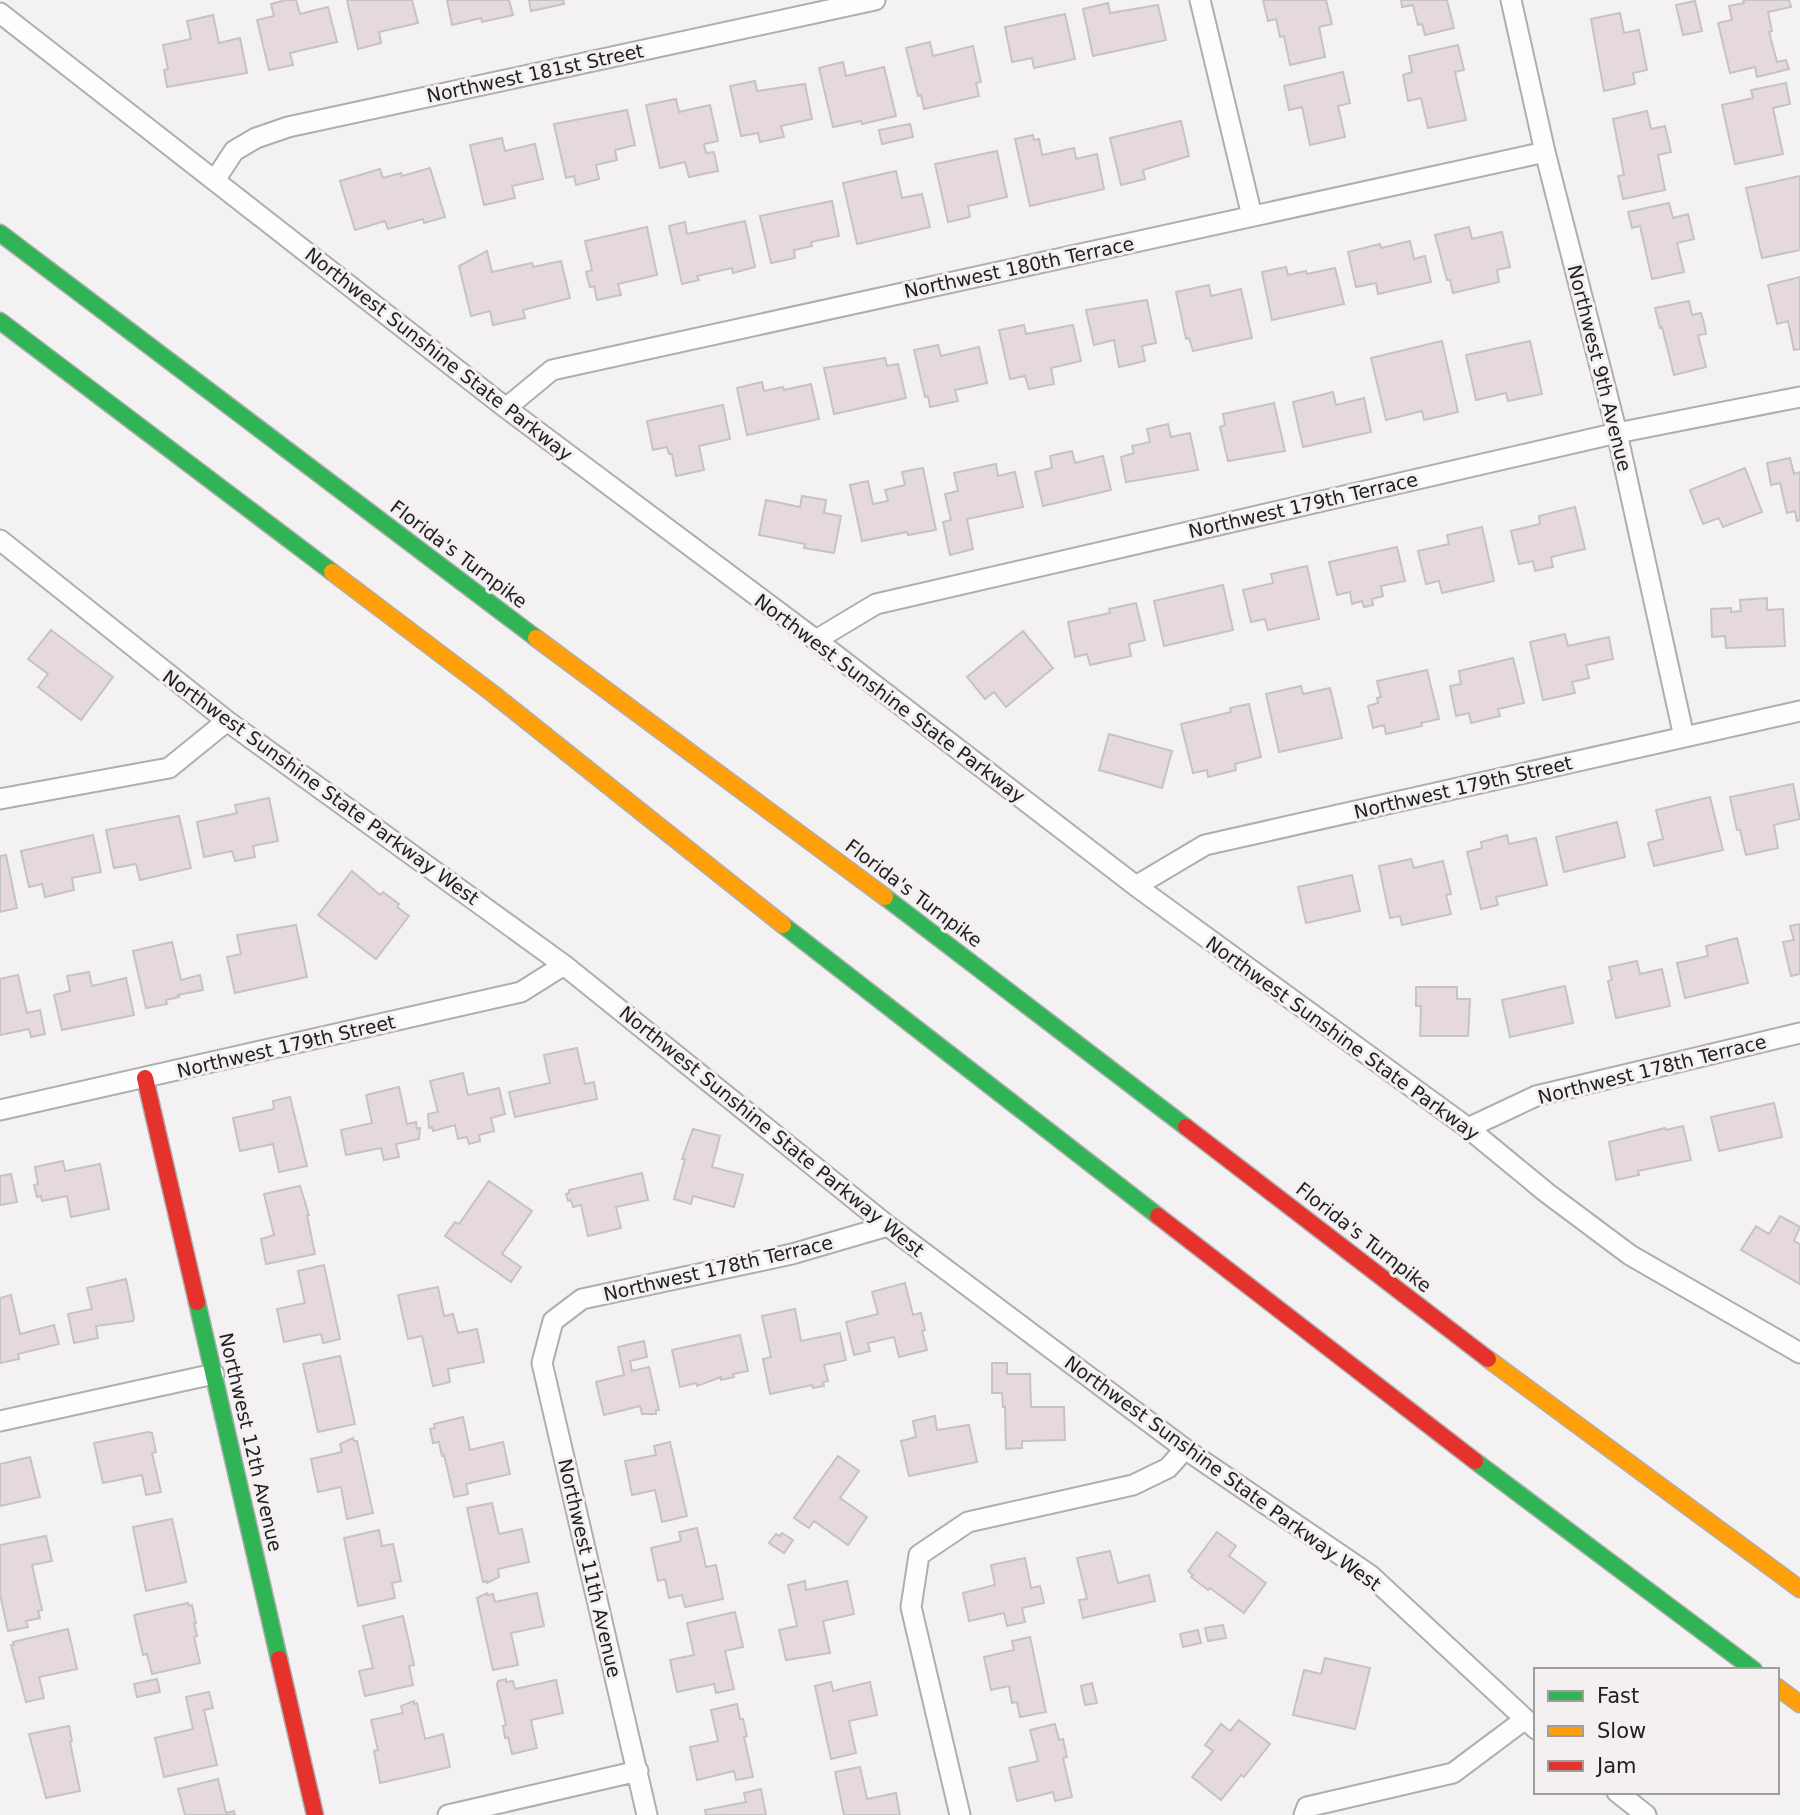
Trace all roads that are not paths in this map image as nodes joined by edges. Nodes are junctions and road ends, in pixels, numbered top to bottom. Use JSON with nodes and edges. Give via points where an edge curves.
{"nodes":[{"id":1,"x":875,"y":0,"type":"edge"},
{"id":2,"x":1200,"y":0,"type":"edge"},
{"id":3,"x":1511,"y":0,"type":"edge"},
{"id":4,"x":0,"y":13,"type":"edge"},
{"id":5,"x":1545,"y":152,"type":"junction"},
{"id":6,"x":215,"y":180,"type":"junction"},
{"id":7,"x":1252,"y":216,"type":"junction"},
{"id":8,"x":0,"y":233,"type":"edge"},
{"id":9,"x":0,"y":321,"type":"edge"},
{"id":10,"x":1800,"y":397,"type":"edge"},
{"id":11,"x":506,"y":408,"type":"junction"},
{"id":12,"x":1617,"y":433,"type":"junction"},
{"id":13,"x":0,"y":540,"type":"edge"},
{"id":14,"x":816,"y":640,"type":"junction"},
{"id":15,"x":1800,"y":711,"type":"edge"},
{"id":16,"x":227,"y":721,"type":"junction"},
{"id":17,"x":1684,"y":737,"type":"junction"},
{"id":18,"x":0,"y":799,"type":"edge"},
{"id":19,"x":1136,"y":886,"type":"junction"},
{"id":20,"x":564,"y":965,"type":"junction"},
{"id":21,"x":1800,"y":1033,"type":"edge"},
{"id":22,"x":145,"y":1078,"type":"junction"},
{"id":23,"x":0,"y":1110,"type":"edge"},
{"id":24,"x":1468,"y":1128,"type":"junction"},
{"id":25,"x":888,"y":1226,"type":"junction"},
{"id":26,"x":553,"y":1321,"type":"joint"},
{"id":27,"x":1800,"y":1353,"type":"edge"},
{"id":28,"x":214,"y":1374,"type":"junction"},
{"id":29,"x":0,"y":1421,"type":"edge"},
{"id":30,"x":1185,"y":1449,"type":"junction"},
{"id":31,"x":1800,"y":1589,"type":"edge"},
{"id":32,"x":1751,"y":1668,"type":"edge"},
{"id":33,"x":1779,"y":1688,"type":"edge"},
{"id":34,"x":1800,"y":1704,"type":"edge"},
{"id":35,"x":1530,"y":1724,"type":"edge"},
{"id":36,"x":638,"y":1771,"type":"junction"},
{"id":37,"x":1620,"y":1794,"type":"edge"},
{"id":38,"x":1305,"y":1811,"type":"edge"},
{"id":39,"x":315,"y":1815,"type":"edge"},
{"id":40,"x":448,"y":1815,"type":"edge"},
{"id":41,"x":648,"y":1815,"type":"edge"},
{"id":42,"x":960,"y":1815,"type":"edge"},
{"id":43,"x":1646,"y":1815,"type":"edge"}],
"edges":[{"from":1,"to":6,"type":"street","name":"Northwest 181st Street","via":[[288,127],[234,151]]},
{"from":2,"to":7,"type":"street"},
{"from":3,"to":5,"type":"street","name":"Northwest 9th Avenue"},
{"from":4,"to":6,"type":"street","name":"Northwest Sunshine State Parkway"},
{"from":5,"to":7,"type":"street","name":"Northwest 180th Terrace"},
{"from":5,"to":12,"type":"street","name":"Northwest 9th Avenue"},
{"from":6,"to":11,"type":"street","name":"Northwest Sunshine State Parkway"},
{"from":7,"to":11,"type":"street","name":"Northwest 180th Terrace","via":[[552,370]]},
{"from":8,"to":31,"type":"main road","name":"Florida's Turnpike","via":[[935,934],[1484,1356]]},
{"from":9,"to":32,"type":"main road","via":[[492,693],[1430,1427]]},
{"from":10,"to":12,"type":"street","name":"Northwest 179th Terrace"},
{"from":11,"to":14,"type":"street","name":"Northwest Sunshine State Parkway"},
{"from":12,"to":14,"type":"street","name":"Northwest 179th Terrace","via":[[876,604]]},
{"from":12,"to":17,"type":"street","name":"Northwest 9th Avenue"},
{"from":13,"to":16,"type":"street","name":"Northwest Sunshine State Parkway West"},
{"from":14,"to":19,"type":"street","name":"Northwest Sunshine State Parkway"},
{"from":15,"to":17,"type":"street","name":"Northwest 179th Street"},
{"from":16,"to":18,"type":"street","via":[[169,768]]},
{"from":16,"to":20,"type":"street","name":"Northwest Sunshine State Parkway West"},
{"from":17,"to":19,"type":"street","name":"Northwest 179th Street","via":[[1205,845]]},
{"from":19,"to":24,"type":"street","name":"Northwest Sunshine State Parkway"},
{"from":20,"to":22,"type":"street","name":"Northwest 179th Street","via":[[521,992]]},
{"from":20,"to":25,"type":"street","name":"Northwest Sunshine State Parkway West"},
{"from":21,"to":24,"type":"street","name":"Northwest 178th Terrace","via":[[1536,1096]]},
{"from":22,"to":23,"type":"street","name":"Northwest 179th Street"},
{"from":22,"to":28,"type":"main road","name":"Northwest 12th Avenue"},
{"from":24,"to":27,"type":"street","name":"Northwest Sunshine State Parkway","via":[[1630,1255]]},
{"from":25,"to":26,"type":"street","name":"Northwest 178th Terrace","via":[[792,1254],[582,1299]]},
{"from":25,"to":30,"type":"street","name":"Northwest Sunshine State Parkway West"},
{"from":26,"to":36,"type":"street","name":"Northwest 11th Avenue","via":[[542,1363]]},
{"from":28,"to":29,"type":"street"},
{"from":28,"to":39,"type":"main road","name":"Northwest 12th Avenue"},
{"from":30,"to":35,"type":"street","name":"Northwest Sunshine State Parkway West","via":[[1370,1575]]},
{"from":30,"to":42,"type":"street","via":[[1168,1468],[1133,1485],[968,1522],[919,1555],[911,1607]]},
{"from":33,"to":34,"type":"main road"},
{"from":35,"to":38,"type":"street","via":[[1453,1773]]},
{"from":36,"to":40,"type":"street"},
{"from":36,"to":41,"type":"street","name":"Northwest 11th Avenue"},
{"from":37,"to":43,"type":"street"}]}
